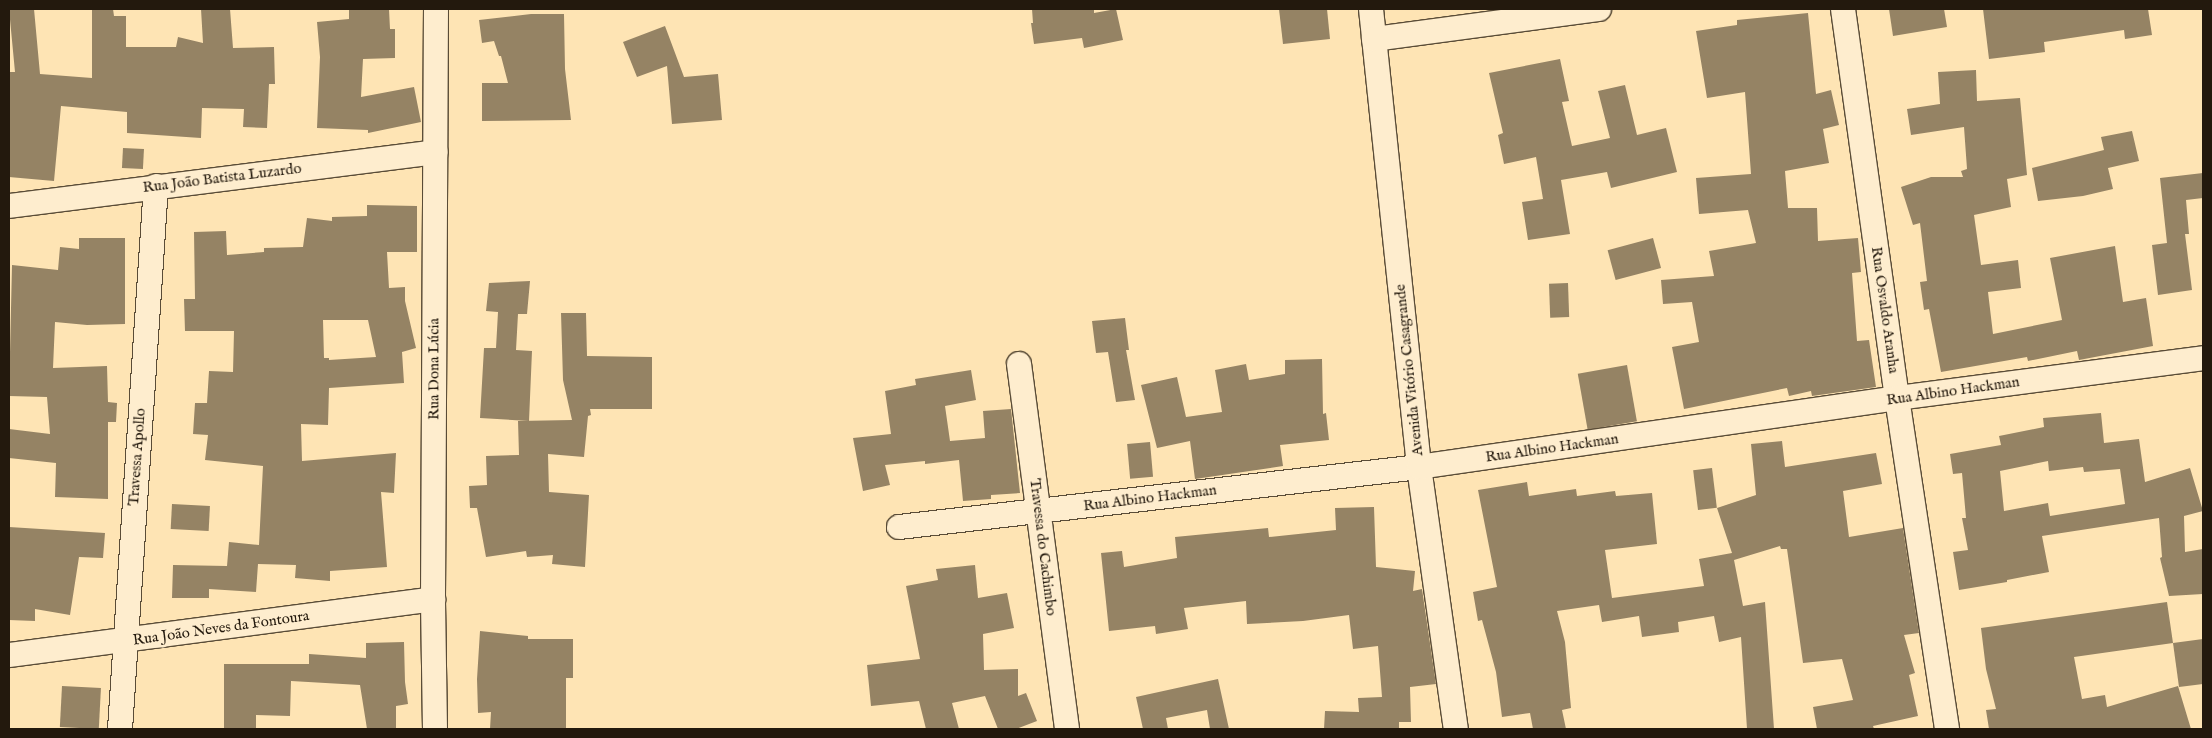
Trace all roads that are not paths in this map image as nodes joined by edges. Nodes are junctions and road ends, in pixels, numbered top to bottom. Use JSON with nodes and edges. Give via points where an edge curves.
{"nodes":[{"id":1,"x":436,"y":9,"type":"edge"},
{"id":2,"x":1371,"y":9,"type":"edge"},
{"id":3,"x":1599,"y":9,"type":"edge"},
{"id":4,"x":1843,"y":9,"type":"edge"},
{"id":5,"x":1374,"y":39,"type":"junction"},
{"id":6,"x":436,"y":152,"type":"junction"},
{"id":7,"x":156,"y":186,"type":"junction"},
{"id":8,"x":9,"y":206,"type":"edge"},
{"id":9,"x":2203,"y":358,"type":"edge"},
{"id":10,"x":1019,"y":364,"type":"dead end"},
{"id":11,"x":1897,"y":398,"type":"junction"},
{"id":12,"x":1419,"y":467,"type":"junction"},
{"id":13,"x":1038,"y":511,"type":"junction"},
{"id":14,"x":899,"y":527,"type":"dead end"},
{"id":15,"x":433,"y":599,"type":"junction"},
{"id":16,"x":125,"y":641,"type":"junction"},
{"id":17,"x":9,"y":655,"type":"edge"},
{"id":18,"x":120,"y":729,"type":"edge"},
{"id":19,"x":435,"y":729,"type":"edge"},
{"id":20,"x":1066,"y":729,"type":"edge"},
{"id":21,"x":1456,"y":729,"type":"edge"},
{"id":22,"x":1947,"y":729,"type":"edge"}],
"edges":[{"from":1,"to":6,"type":"street","name":"Rua Dona Lúcia"},
{"from":2,"to":5,"type":"street","name":"Avenida Vitório Casagrande"},
{"from":3,"to":5,"type":"street"},
{"from":4,"to":11,"type":"street","name":"Rua Osvaldo Aranha"},
{"from":5,"to":12,"type":"street","name":"Avenida Vitório Casagrande"},
{"from":6,"to":7,"type":"street","name":"Rua João Batista Luzardo"},
{"from":6,"to":15,"type":"street","name":"Rua Dona Lúcia"},
{"from":7,"to":8,"type":"street","name":"Rua João Batista Luzardo"},
{"from":7,"to":16,"type":"street","name":"Travessa Apollo"},
{"from":9,"to":11,"type":"street","name":"Rua Albino Hackman"},
{"from":10,"to":13,"type":"street","name":"Travessa do Cachimbo"},
{"from":11,"to":12,"type":"street","name":"Rua Albino Hackman"},
{"from":11,"to":22,"type":"street","name":"Rua Osvaldo Aranha"},
{"from":12,"to":13,"type":"street","name":"Rua Albino Hackman"},
{"from":12,"to":21,"type":"street","name":"Avenida Vitório Casagrande"},
{"from":13,"to":14,"type":"street","name":"Rua Albino Hackman"},
{"from":13,"to":20,"type":"street","name":"Travessa do Cachimbo"},
{"from":15,"to":16,"type":"street","name":"Rua João Neves da Fontoura"},
{"from":15,"to":19,"type":"street","name":"Rua Dona Lúcia"},
{"from":16,"to":17,"type":"street","name":"Rua João Neves da Fontoura"},
{"from":16,"to":18,"type":"street","name":"Travessa Apollo"}]}
